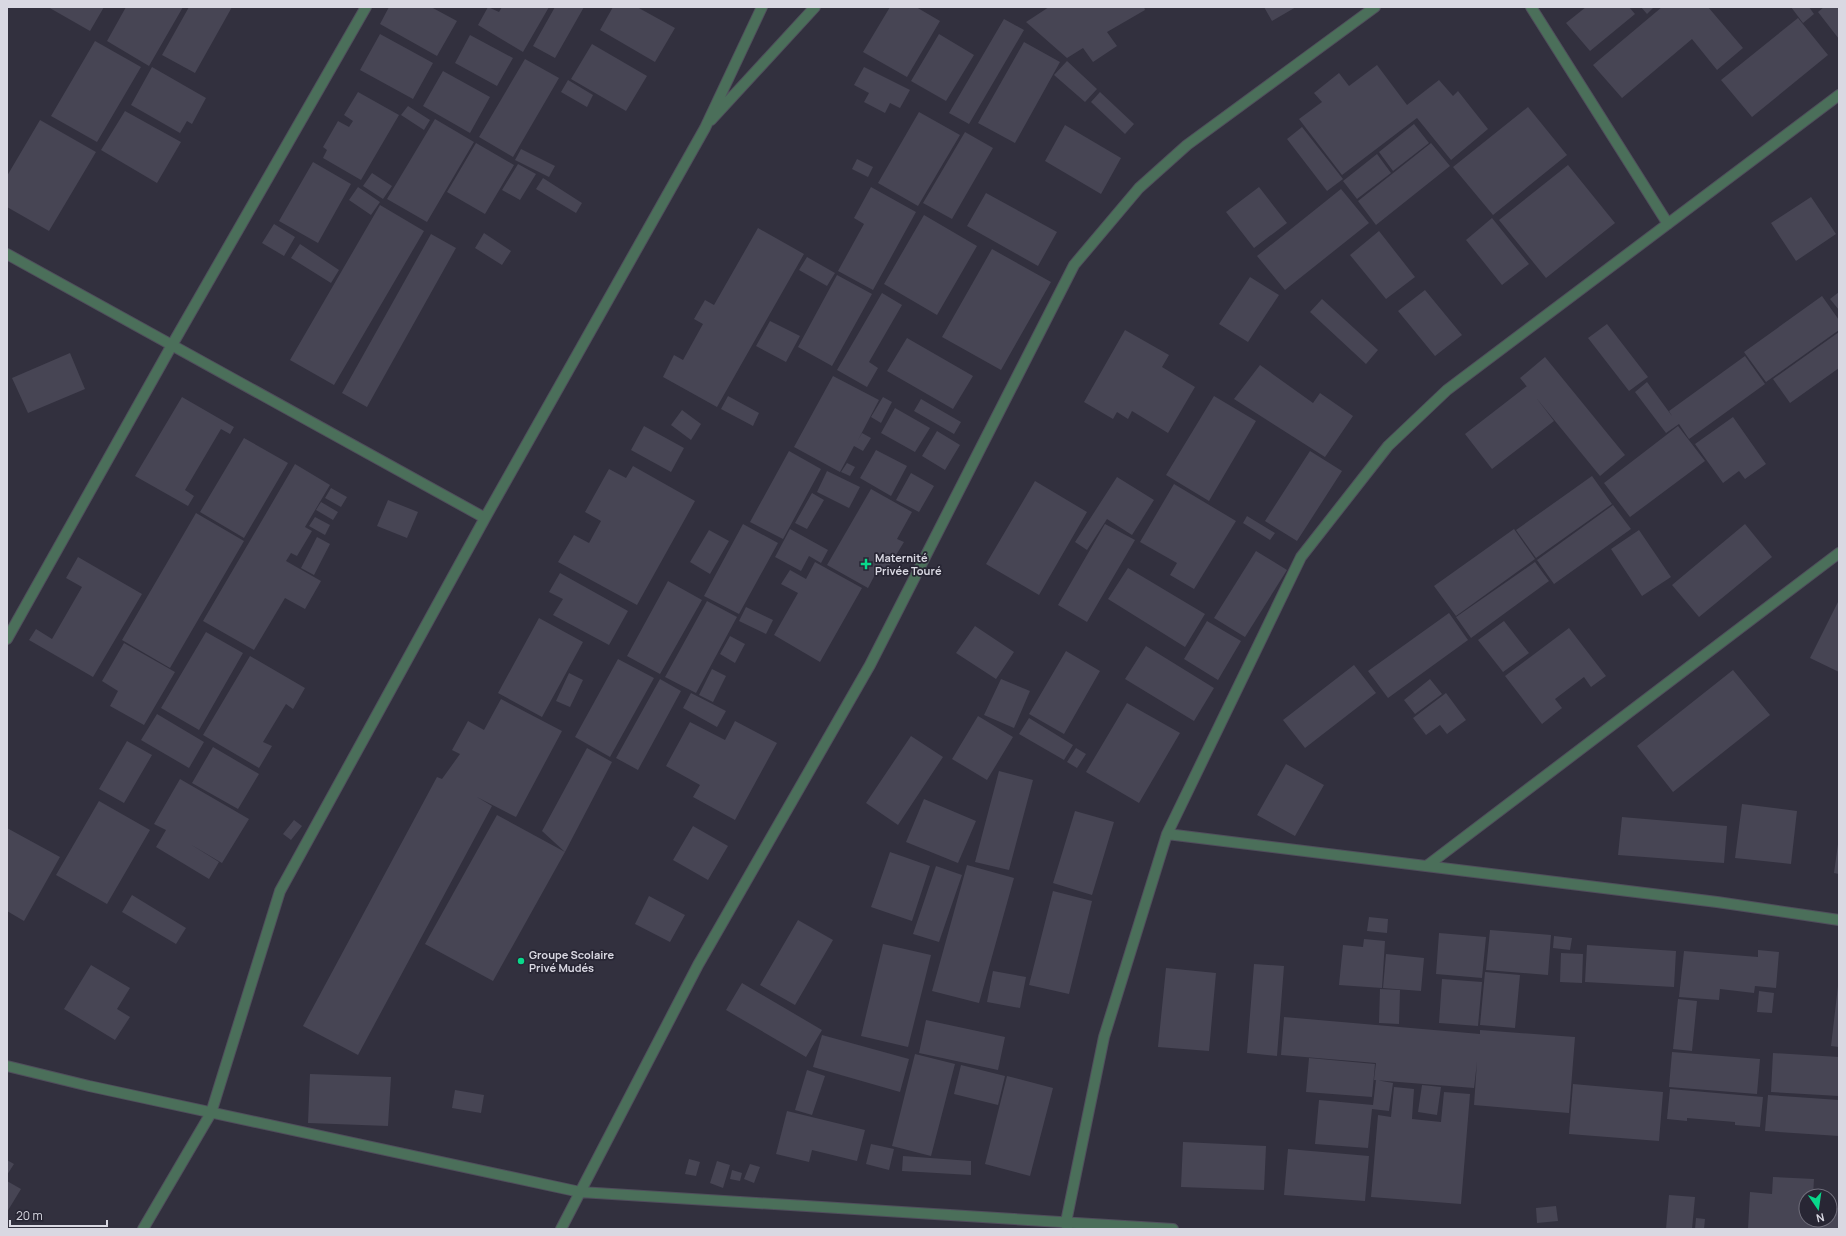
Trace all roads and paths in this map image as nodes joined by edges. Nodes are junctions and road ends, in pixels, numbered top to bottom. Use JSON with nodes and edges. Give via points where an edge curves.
{"nodes":[{"id":1,"x":366,"y":7,"type":"edge"},
{"id":2,"x":762,"y":7,"type":"edge"},
{"id":3,"x":815,"y":7,"type":"edge"},
{"id":4,"x":1375,"y":7,"type":"edge"},
{"id":5,"x":1531,"y":7,"type":"edge"},
{"id":6,"x":1838,"y":97,"type":"edge"},
{"id":7,"x":705,"y":128,"type":"junction"},
{"id":8,"x":1668,"y":224,"type":"junction"},
{"id":9,"x":7,"y":254,"type":"edge"},
{"id":10,"x":172,"y":345,"type":"junction"},
{"id":11,"x":485,"y":518,"type":"junction"},
{"id":12,"x":1839,"y":553,"type":"edge"},
{"id":13,"x":7,"y":639,"type":"edge"},
{"id":14,"x":1167,"y":834,"type":"junction"},
{"id":15,"x":1428,"y":865,"type":"junction"},
{"id":16,"x":1839,"y":920,"type":"edge"},
{"id":17,"x":7,"y":1066,"type":"edge"},
{"id":18,"x":210,"y":1113,"type":"junction"},
{"id":19,"x":580,"y":1192,"type":"junction"},
{"id":20,"x":1067,"y":1225,"type":"edge"},
{"id":21,"x":143,"y":1229,"type":"edge"},
{"id":22,"x":561,"y":1229,"type":"edge"},
{"id":23,"x":1173,"y":1229,"type":"edge"}],
"edges":[{"from":1,"to":10,"type":"street"},
{"from":2,"to":7,"type":"street"},
{"from":3,"to":7,"type":"street"},
{"from":4,"to":19,"type":"street","via":[[1187,145],[1138,188],[1074,265],[870,665],[698,965]]},
{"from":5,"to":8,"type":"street"},
{"from":6,"to":8,"type":"street"},
{"from":7,"to":11,"type":"street"},
{"from":8,"to":14,"type":"street","via":[[1447,390],[1388,446],[1302,557]]},
{"from":9,"to":10,"type":"street"},
{"from":10,"to":11,"type":"street"},
{"from":10,"to":13,"type":"street"},
{"from":11,"to":18,"type":"street","via":[[280,891]]},
{"from":12,"to":15,"type":"street"},
{"from":14,"to":15,"type":"street"},
{"from":14,"to":20,"type":"street","via":[[1104,1038]]},
{"from":15,"to":16,"type":"street"},
{"from":17,"to":18,"type":"street"},
{"from":18,"to":19,"type":"street"},
{"from":18,"to":21,"type":"street"},
{"from":19,"to":20,"type":"street"},
{"from":19,"to":22,"type":"street"},
{"from":20,"to":23,"type":"street"}]}
